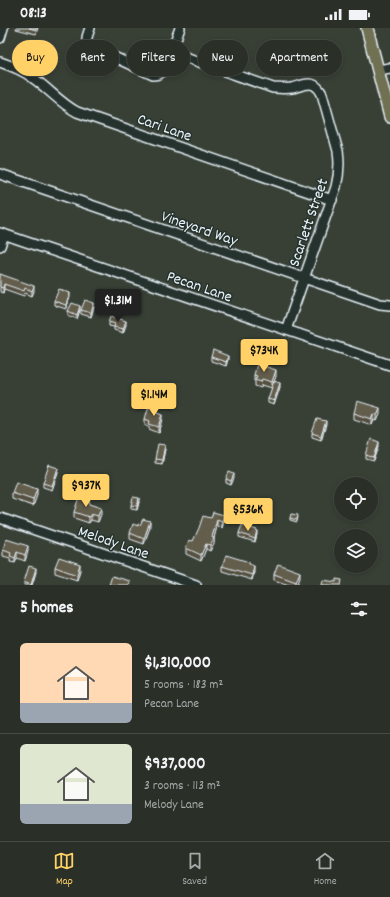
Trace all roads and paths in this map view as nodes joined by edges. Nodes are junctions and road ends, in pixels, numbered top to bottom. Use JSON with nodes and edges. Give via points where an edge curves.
{"nodes":[{"id":1,"x":4,"y":28,"type":"edge"},
{"id":2,"x":90,"y":28,"type":"edge"},
{"id":3,"x":180,"y":28,"type":"edge"},
{"id":4,"x":368,"y":28,"type":"edge"},
{"id":5,"x":0,"y":38,"type":"edge"},
{"id":6,"x":176,"y":40,"type":"edge"},
{"id":7,"x":190,"y":59,"type":"edge"},
{"id":8,"x":0,"y":62,"type":"edge"},
{"id":9,"x":127,"y":62,"type":"edge"},
{"id":10,"x":390,"y":68,"type":"edge"},
{"id":11,"x":378,"y":70,"type":"junction"},
{"id":12,"x":390,"y":117,"type":"edge"},
{"id":13,"x":0,"y":174,"type":"edge"},
{"id":14,"x":332,"y":200,"type":"junction"},
{"id":15,"x":2,"y":233,"type":"edge"},
{"id":16,"x":0,"y":246,"type":"edge"},
{"id":17,"x":304,"y":278,"type":"junction"},
{"id":18,"x":390,"y":305,"type":"edge"},
{"id":19,"x":286,"y":330,"type":"junction"},
{"id":20,"x":390,"y":366,"type":"edge"},
{"id":21,"x":0,"y":518,"type":"edge"},
{"id":22,"x":196,"y":585,"type":"edge"}],
"edges":[{"from":1,"to":5,"type":"street"},
{"from":2,"to":9,"type":"street","via":[[86,40],[90,46]]},
{"from":3,"to":6,"type":"street"},
{"from":4,"to":11,"type":"main road"},
{"from":7,"to":14,"type":"street","name":"Scarlett Street","via":[[273,88],[292,88],[310,84],[320,89],[339,160]]},
{"from":8,"to":14,"type":"street","name":"Cari Lane","via":[[27,73],[77,112]]},
{"from":10,"to":11,"type":"street"},
{"from":11,"to":12,"type":"main road"},
{"from":13,"to":17,"type":"street","name":"Vineyard Way"},
{"from":14,"to":17,"type":"street","name":"Scarlett Street"},
{"from":15,"to":16,"type":"street"},
{"from":15,"to":19,"type":"street","name":"Pecan Lane"},
{"from":17,"to":18,"type":"street","name":"Vineyard Way","via":[[380,304]]},
{"from":17,"to":19,"type":"street","name":"Scarlett Street"},
{"from":19,"to":20,"type":"street","name":"Pecan Lane"},
{"from":21,"to":22,"type":"street","name":"Melody Lane"}]}
